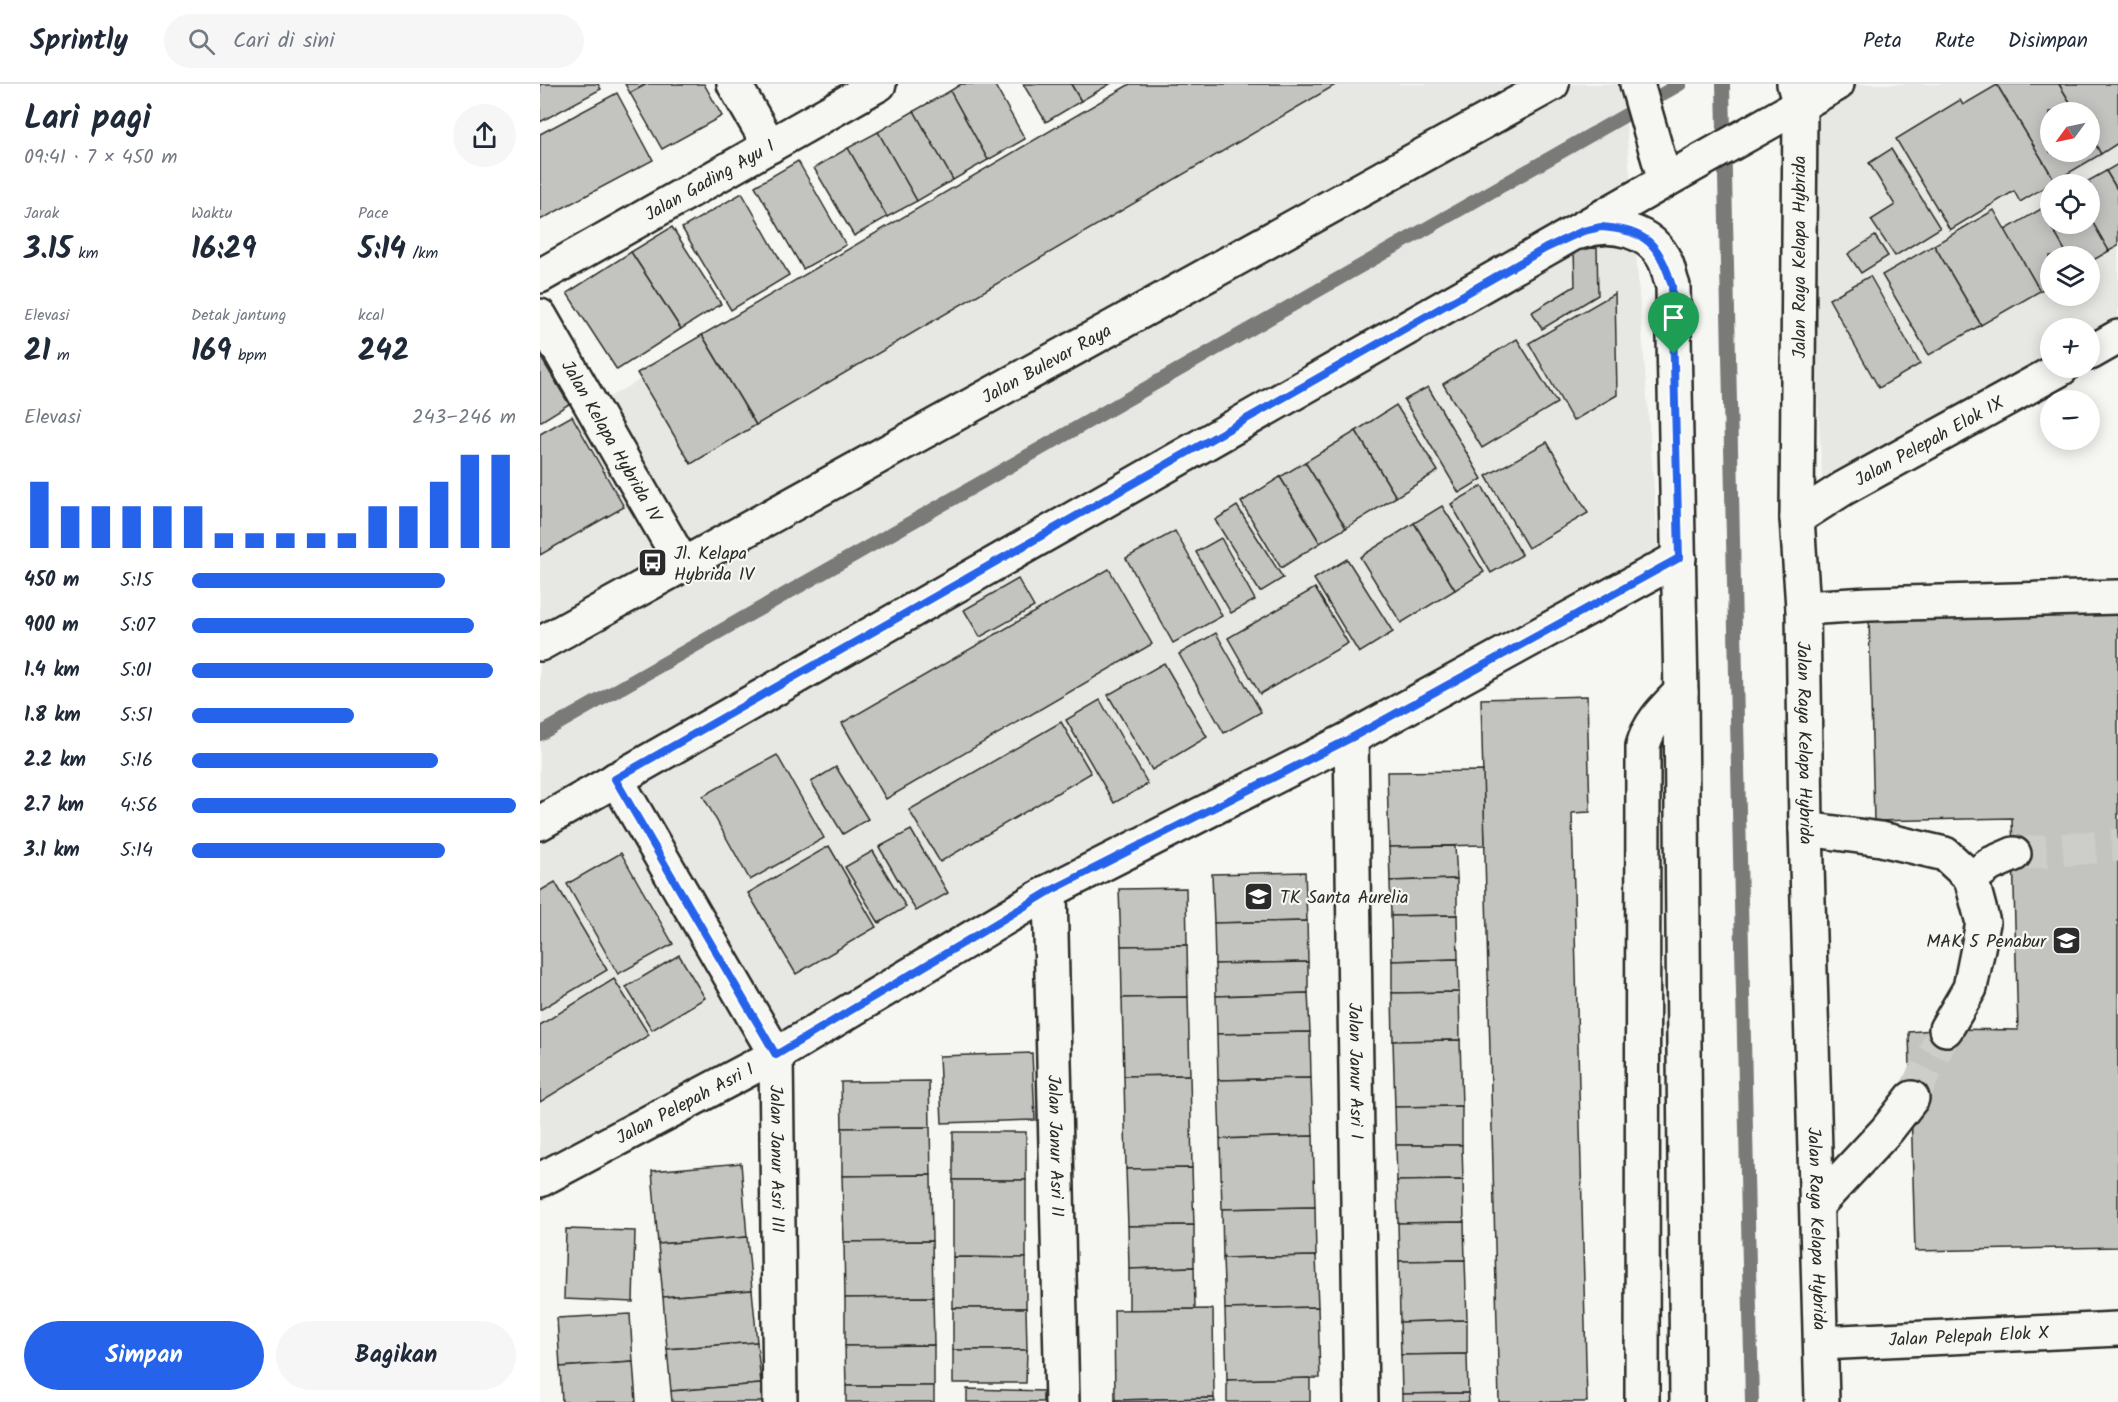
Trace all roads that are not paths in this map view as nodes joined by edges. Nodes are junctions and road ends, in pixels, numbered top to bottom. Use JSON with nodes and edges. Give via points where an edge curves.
{"nodes":[{"id":1,"x":734,"y":84,"type":"edge"},
{"id":2,"x":879,"y":84,"type":"edge"},
{"id":3,"x":1552,"y":84,"type":"edge"},
{"id":4,"x":1637,"y":84,"type":"edge"},
{"id":5,"x":1837,"y":84,"type":"edge"},
{"id":6,"x":1790,"y":103,"type":"edge"},
{"id":7,"x":770,"y":146,"type":"junction"},
{"id":8,"x":1671,"y":170,"type":"junction"},
{"id":9,"x":1546,"y":248,"type":"junction"},
{"id":10,"x":540,"y":276,"type":"edge"},
{"id":11,"x":540,"y":316,"type":"edge"},
{"id":12,"x":2118,"y":337,"type":"edge"},
{"id":13,"x":2100,"y":347,"type":"edge"},
{"id":14,"x":2044,"y":378,"type":"edge"},
{"id":15,"x":1797,"y":518,"type":"junction"},
{"id":16,"x":1679,"y":558,"type":"junction"},
{"id":17,"x":683,"y":565,"type":"junction"},
{"id":18,"x":2118,"y":597,"type":"edge"},
{"id":19,"x":1803,"y":608,"type":"junction"},
{"id":20,"x":540,"y":644,"type":"edge"},
{"id":21,"x":1681,"y":692,"type":"junction"},
{"id":22,"x":1351,"y":738,"type":"junction"},
{"id":23,"x":615,"y":779,"type":"junction"},
{"id":24,"x":540,"y":823,"type":"edge"},
{"id":25,"x":1806,"y":829,"type":"junction"},
{"id":26,"x":2014,"y":854,"type":"tunnel mouth"},
{"id":27,"x":1971,"y":878,"type":"junction"},
{"id":28,"x":1050,"y":891,"type":"junction"},
{"id":29,"x":1946,"y":1029,"type":"tunnel mouth"},
{"id":30,"x":776,"y":1055,"type":"junction"},
{"id":31,"x":1912,"y":1098,"type":"tunnel mouth"},
{"id":32,"x":540,"y":1180,"type":"edge"},
{"id":33,"x":1816,"y":1205,"type":"junction"},
{"id":34,"x":2118,"y":1329,"type":"edge"},
{"id":35,"x":1821,"y":1343,"type":"junction"},
{"id":36,"x":780,"y":1402,"type":"edge"},
{"id":37,"x":1062,"y":1402,"type":"edge"},
{"id":38,"x":1361,"y":1402,"type":"edge"},
{"id":39,"x":1642,"y":1402,"type":"edge"},
{"id":40,"x":1686,"y":1402,"type":"edge"},
{"id":41,"x":1822,"y":1402,"type":"edge"}],
"edges":[{"from":1,"to":7,"type":"street"},
{"from":2,"to":7,"type":"street","name":"Jalan Gading Ayu I"},
{"from":3,"to":17,"type":"street","name":"Jalan Bulevar Raya"},
{"from":4,"to":8,"type":"street"},
{"from":5,"to":6,"type":"street"},
{"from":6,"to":8,"type":"street"},
{"from":6,"to":15,"type":"street","name":"Jalan Raya Kelapa Hybrida"},
{"from":7,"to":10,"type":"street","name":"Jalan Gading Ayu I"},
{"from":8,"to":9,"type":"street"},
{"from":9,"to":16,"type":"street","via":[[1583,231],[1619,228],[1641,236],[1665,262],[1672,286]]},
{"from":9,"to":23,"type":"street"},
{"from":11,"to":17,"type":"street","name":"Jalan Kelapa Hybrida IV"},
{"from":12,"to":13,"type":"street"},
{"from":14,"to":15,"type":"street","name":"Jalan Pelepah Elok IX"},
{"from":15,"to":19,"type":"street","name":"Jalan Raya Kelapa Hybrida"},
{"from":16,"to":21,"type":"street"},
{"from":16,"to":22,"type":"street","name":"Jalan Pelepah Asri I"},
{"from":17,"to":20,"type":"street","name":"Jalan Bulevar Raya"},
{"from":18,"to":19,"type":"street"},
{"from":19,"to":25,"type":"street","name":"Jalan Raya Kelapa Hybrida"},
{"from":21,"to":39,"type":"street","via":[[1647,730],[1643,746]]},
{"from":21,"to":40,"type":"street"},
{"from":22,"to":28,"type":"street","name":"Jalan Pelepah Asri I"},
{"from":22,"to":38,"type":"street","name":"Jalan Janur Asri I"},
{"from":23,"to":24,"type":"street"},
{"from":23,"to":30,"type":"street","name":"Jalan Janur Asri III"},
{"from":25,"to":27,"type":"street","via":[[1881,838],[1945,854]]},
{"from":25,"to":33,"type":"street","name":"Jalan Raya Kelapa Hybrida"},
{"from":26,"to":27,"type":"street"},
{"from":27,"to":29,"type":"street","via":[[1983,923],[1970,988]]},
{"from":28,"to":30,"type":"street","name":"Jalan Pelepah Asri I"},
{"from":28,"to":37,"type":"street","name":"Jalan Janur Asri II"},
{"from":30,"to":32,"type":"street","name":"Jalan Pelepah Asri I"},
{"from":30,"to":36,"type":"street","name":"Jalan Janur Asri III"},
{"from":31,"to":33,"type":"street"},
{"from":33,"to":35,"type":"street","name":"Jalan Raya Kelapa Hybrida"},
{"from":34,"to":35,"type":"street","name":"Jalan Pelepah Elok X"},
{"from":35,"to":41,"type":"street","name":"Jalan Raya Kelapa Hybrida"}]}
